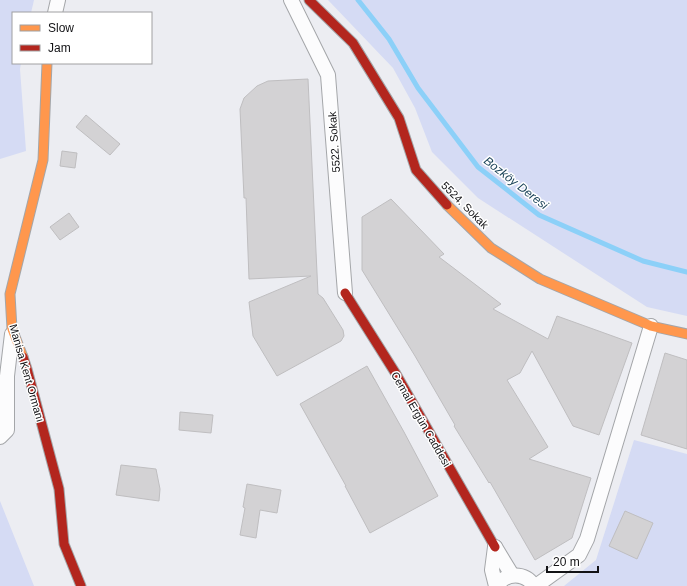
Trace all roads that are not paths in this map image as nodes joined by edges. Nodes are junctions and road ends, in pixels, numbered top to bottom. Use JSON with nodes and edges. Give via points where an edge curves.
{"nodes":[{"id":1,"x":58,"y":0,"type":"edge"},
{"id":2,"x":290,"y":0,"type":"edge"},
{"id":3,"x":309,"y":0,"type":"edge"},
{"id":4,"x":56,"y":12,"type":"edge"},
{"id":5,"x":47,"y":64,"type":"edge"},
{"id":6,"x":344,"y":293,"type":"joint"},
{"id":7,"x":651,"y":326,"type":"junction"},
{"id":8,"x":12,"y":329,"type":"junction"},
{"id":9,"x":687,"y":334,"type":"edge"},
{"id":10,"x":0,"y":437,"type":"edge"},
{"id":11,"x":495,"y":547,"type":"junction"},
{"id":12,"x":512,"y":575,"type":"junction"},
{"id":13,"x":81,"y":586,"type":"edge"},
{"id":14,"x":496,"y":586,"type":"edge"},
{"id":15,"x":535,"y":586,"type":"edge"}],
"edges":[{"from":1,"to":4,"type":"street"},
{"from":2,"to":6,"type":"street","name":"5522. Sokak","via":[[328,75]]},
{"from":3,"to":7,"type":"street","name":"5524. Sokak","via":[[353,43],[398,118],[416,170],[449,208],[491,248],[540,280]]},
{"from":5,"to":8,"type":"street","name":"Manisa Kent Ormanı","via":[[43,160],[10,294]]},
{"from":6,"to":11,"type":"street","name":"Cemal Ergün Caddesi","via":[[396,374]]},
{"from":7,"to":9,"type":"street","name":"5524. Sokak"},
{"from":7,"to":15,"type":"street","via":[[580,555]]},
{"from":8,"to":10,"type":"street","via":[[7,376],[7,430]]},
{"from":8,"to":13,"type":"street","name":"Manisa Kent Ormanı","via":[[27,369],[59,489],[64,544]]},
{"from":11,"to":12,"type":"street","name":"Cemal Ergün Caddesi"},
{"from":11,"to":14,"type":"street","via":[[492,570]]},
{"from":12,"to":14,"type":"street"},
{"from":12,"to":15,"type":"street","via":[[525,577]]}]}
